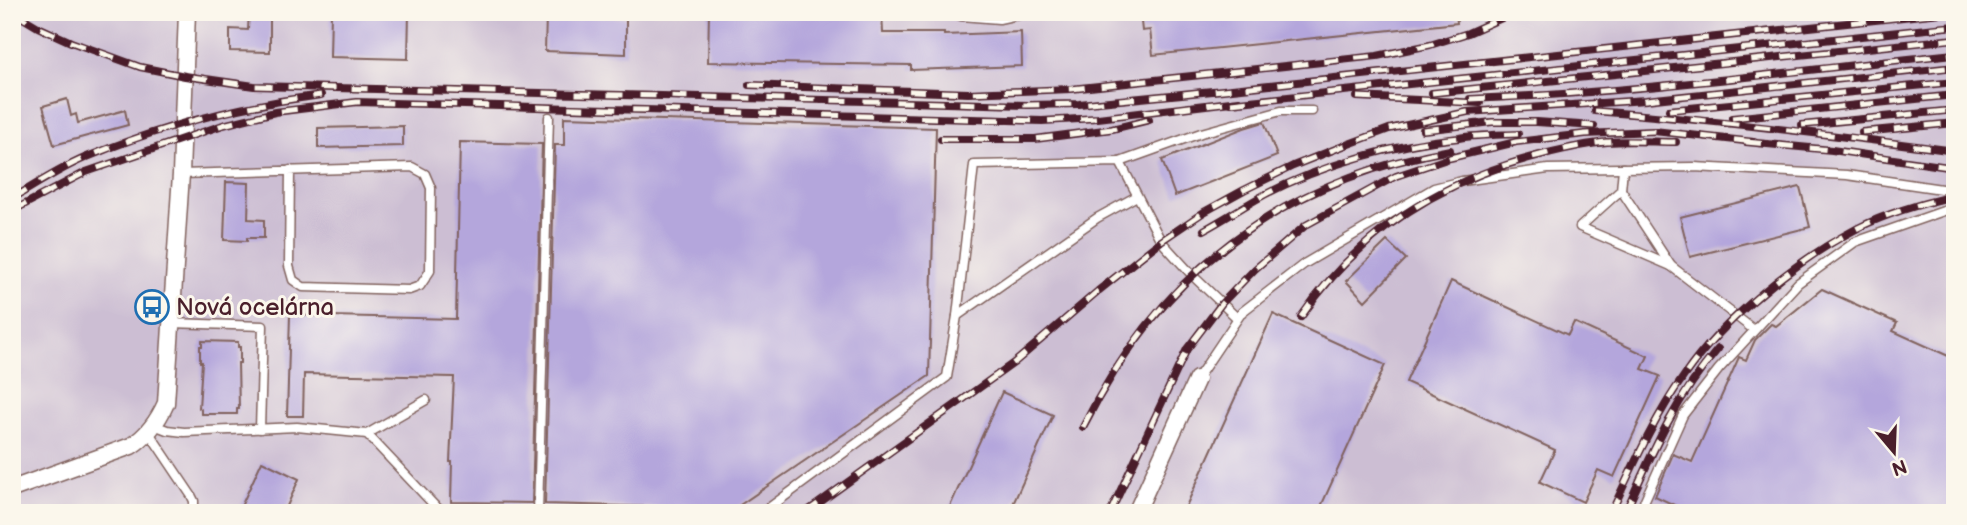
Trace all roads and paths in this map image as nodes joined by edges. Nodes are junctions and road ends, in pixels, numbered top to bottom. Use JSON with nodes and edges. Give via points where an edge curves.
{"nodes":[{"id":1,"x":187,"y":12,"type":"edge"},
{"id":2,"x":957,"y":12,"type":"edge"},
{"id":3,"x":1032,"y":12,"type":"edge"},
{"id":4,"x":1312,"y":111,"type":"dead end"},
{"id":5,"x":549,"y":117,"type":"dead end"},
{"id":6,"x":1120,"y":162,"type":"junction"},
{"id":7,"x":1623,"y":168,"type":"junction"},
{"id":8,"x":290,"y":170,"type":"junction"},
{"id":9,"x":181,"y":174,"type":"junction"},
{"id":10,"x":1621,"y":190,"type":"junction"},
{"id":11,"x":1955,"y":191,"type":"edge"},
{"id":12,"x":1137,"y":196,"type":"junction"},
{"id":13,"x":1955,"y":207,"type":"edge"},
{"id":14,"x":1671,"y":267,"type":"junction"},
{"id":15,"x":957,"y":316,"type":"junction"},
{"id":16,"x":1237,"y":318,"type":"junction"},
{"id":17,"x":170,"y":323,"type":"junction"},
{"id":18,"x":1754,"y":330,"type":"junction"},
{"id":19,"x":1196,"y":379,"type":"joint"},
{"id":20,"x":426,"y":400,"type":"dead end"},
{"id":21,"x":151,"y":428,"type":"junction"},
{"id":22,"x":260,"y":429,"type":"junction"},
{"id":23,"x":367,"y":434,"type":"junction"},
{"id":24,"x":12,"y":489,"type":"edge"},
{"id":25,"x":194,"y":513,"type":"edge"},
{"id":26,"x":444,"y":513,"type":"edge"},
{"id":27,"x":538,"y":513,"type":"edge"},
{"id":28,"x":762,"y":513,"type":"edge"},
{"id":29,"x":1136,"y":513,"type":"edge"},
{"id":30,"x":1639,"y":513,"type":"edge"}],
"edges":[{"from":1,"to":9,"type":"street"},
{"from":2,"to":3,"type":"lane","via":[[999,19]]},
{"from":4,"to":6,"type":"lane","via":[[1281,111]]},
{"from":5,"to":27,"type":"lane"},
{"from":6,"to":12,"type":"lane"},
{"from":6,"to":15,"type":"lane","via":[[974,165]]},
{"from":7,"to":10,"type":"lane"},
{"from":7,"to":11,"type":"lane","via":[[1847,175]]},
{"from":7,"to":16,"type":"lane","via":[[1548,169],[1434,188],[1304,264]]},
{"from":8,"to":8,"type":"lane","via":[[412,167],[425,174],[431,188],[430,271],[420,286],[303,287],[293,280],[289,266]]},
{"from":8,"to":9,"type":"lane"},
{"from":9,"to":17,"type":"street"},
{"from":10,"to":14,"type":"lane"},
{"from":10,"to":14,"type":"lane","via":[[1580,227]]},
{"from":12,"to":15,"type":"lane","via":[[1097,218]]},
{"from":12,"to":16,"type":"lane","via":[[1161,241]]},
{"from":13,"to":18,"type":"lane","via":[[1855,242],[1798,283]]},
{"from":14,"to":18,"type":"lane"},
{"from":15,"to":28,"type":"lane","via":[[947,377]]},
{"from":16,"to":19,"type":"lane"},
{"from":17,"to":21,"type":"street","via":[[166,403]]},
{"from":17,"to":22,"type":"lane","via":[[263,326]]},
{"from":18,"to":30,"type":"lane","via":[[1683,415]]},
{"from":19,"to":29,"type":"street"},
{"from":20,"to":23,"type":"lane"},
{"from":21,"to":22,"type":"lane","via":[[184,432]]},
{"from":21,"to":24,"type":"street","via":[[122,450]]},
{"from":21,"to":25,"type":"lane","via":[[191,495]]},
{"from":22,"to":23,"type":"lane","via":[[297,426]]},
{"from":23,"to":26,"type":"lane"}]}
